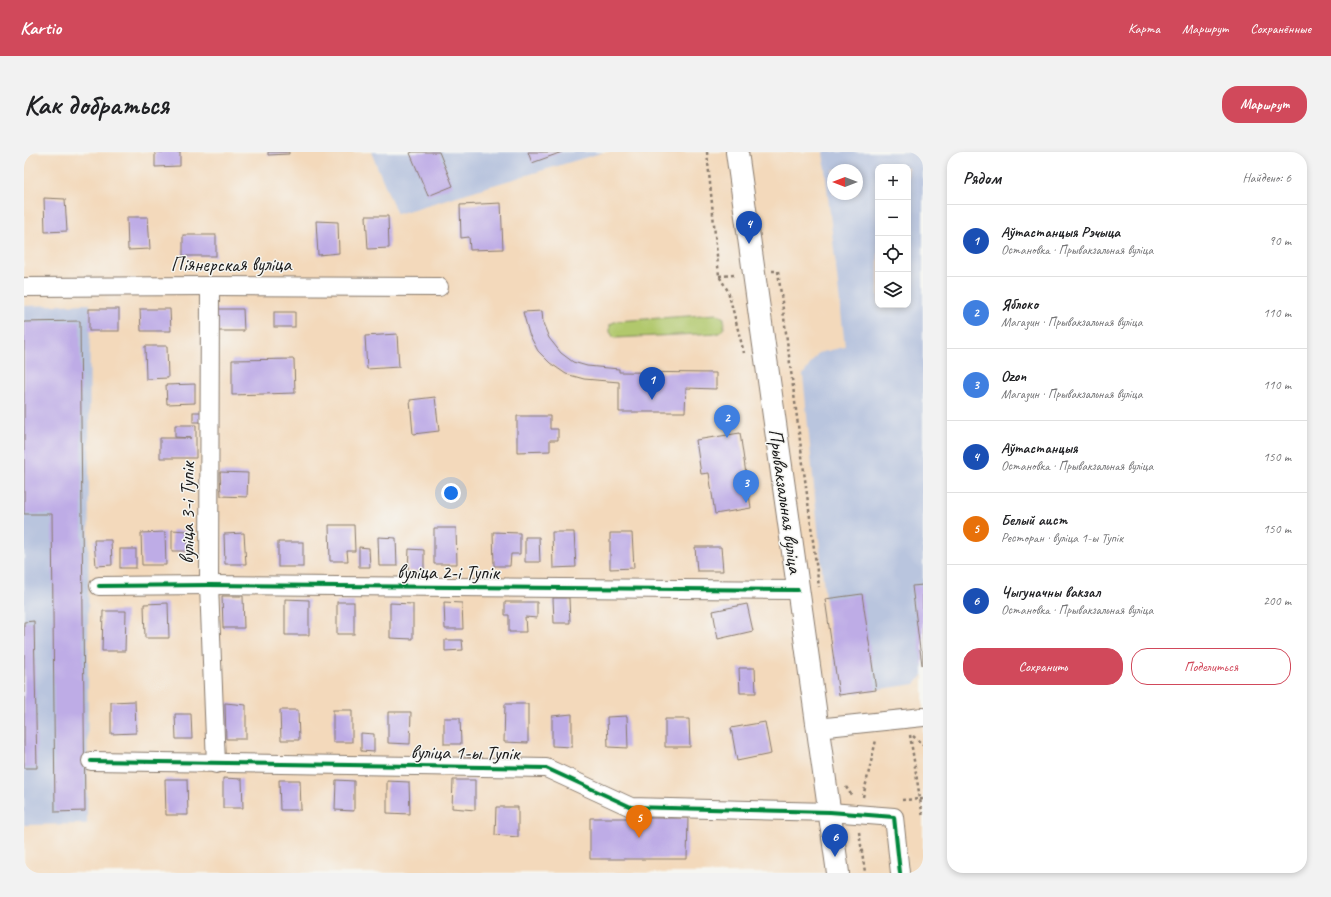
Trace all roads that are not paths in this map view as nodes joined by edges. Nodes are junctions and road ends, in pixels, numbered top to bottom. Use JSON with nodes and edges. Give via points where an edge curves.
{"nodes":[{"id":1,"x":737,"y":152,"type":"edge"},
{"id":2,"x":210,"y":286,"type":"junction"},
{"id":3,"x":24,"y":287,"type":"edge"},
{"id":4,"x":439,"y":287,"type":"dead end"},
{"id":5,"x":209,"y":585,"type":"junction"},
{"id":6,"x":99,"y":586,"type":"dead end"},
{"id":7,"x":798,"y":590,"type":"junction"},
{"id":8,"x":923,"y":717,"type":"edge"},
{"id":9,"x":817,"y":728,"type":"junction"},
{"id":10,"x":92,"y":761,"type":"dead end"},
{"id":11,"x":216,"y":764,"type":"junction"},
{"id":12,"x":830,"y":812,"type":"junction"},
{"id":13,"x":838,"y":873,"type":"edge"},
{"id":14,"x":900,"y":873,"type":"edge"}],
"edges":[{"from":1,"to":7,"type":"main road","name":"Прывакзальная вуліца"},
{"from":2,"to":3,"type":"street","name":"Піянерская вуліца"},
{"from":2,"to":4,"type":"street","name":"Піянерская вуліца"},
{"from":2,"to":5,"type":"street","name":"вуліца 3-і Тупік"},
{"from":5,"to":6,"type":"street","name":"вуліца 2-і Тупік"},
{"from":5,"to":7,"type":"street","name":"вуліца 2-і Тупік"},
{"from":5,"to":11,"type":"street","name":"вуліца 3-і Тупік"},
{"from":7,"to":9,"type":"main road","name":"Прывакзальная вуліца"},
{"from":8,"to":9,"type":"street"},
{"from":9,"to":12,"type":"main road","name":"Прывакзальная вуліца"},
{"from":10,"to":11,"type":"street","name":"вуліца 1-ы Тупік"},
{"from":11,"to":12,"type":"street","name":"вуліца 1-ы Тупік","via":[[546,768],[631,808]]},
{"from":12,"to":13,"type":"main road","name":"Прывакзальная вуліца"},
{"from":12,"to":14,"type":"street","name":"вуліца 1-ы Тупік","via":[[894,817]]}]}
